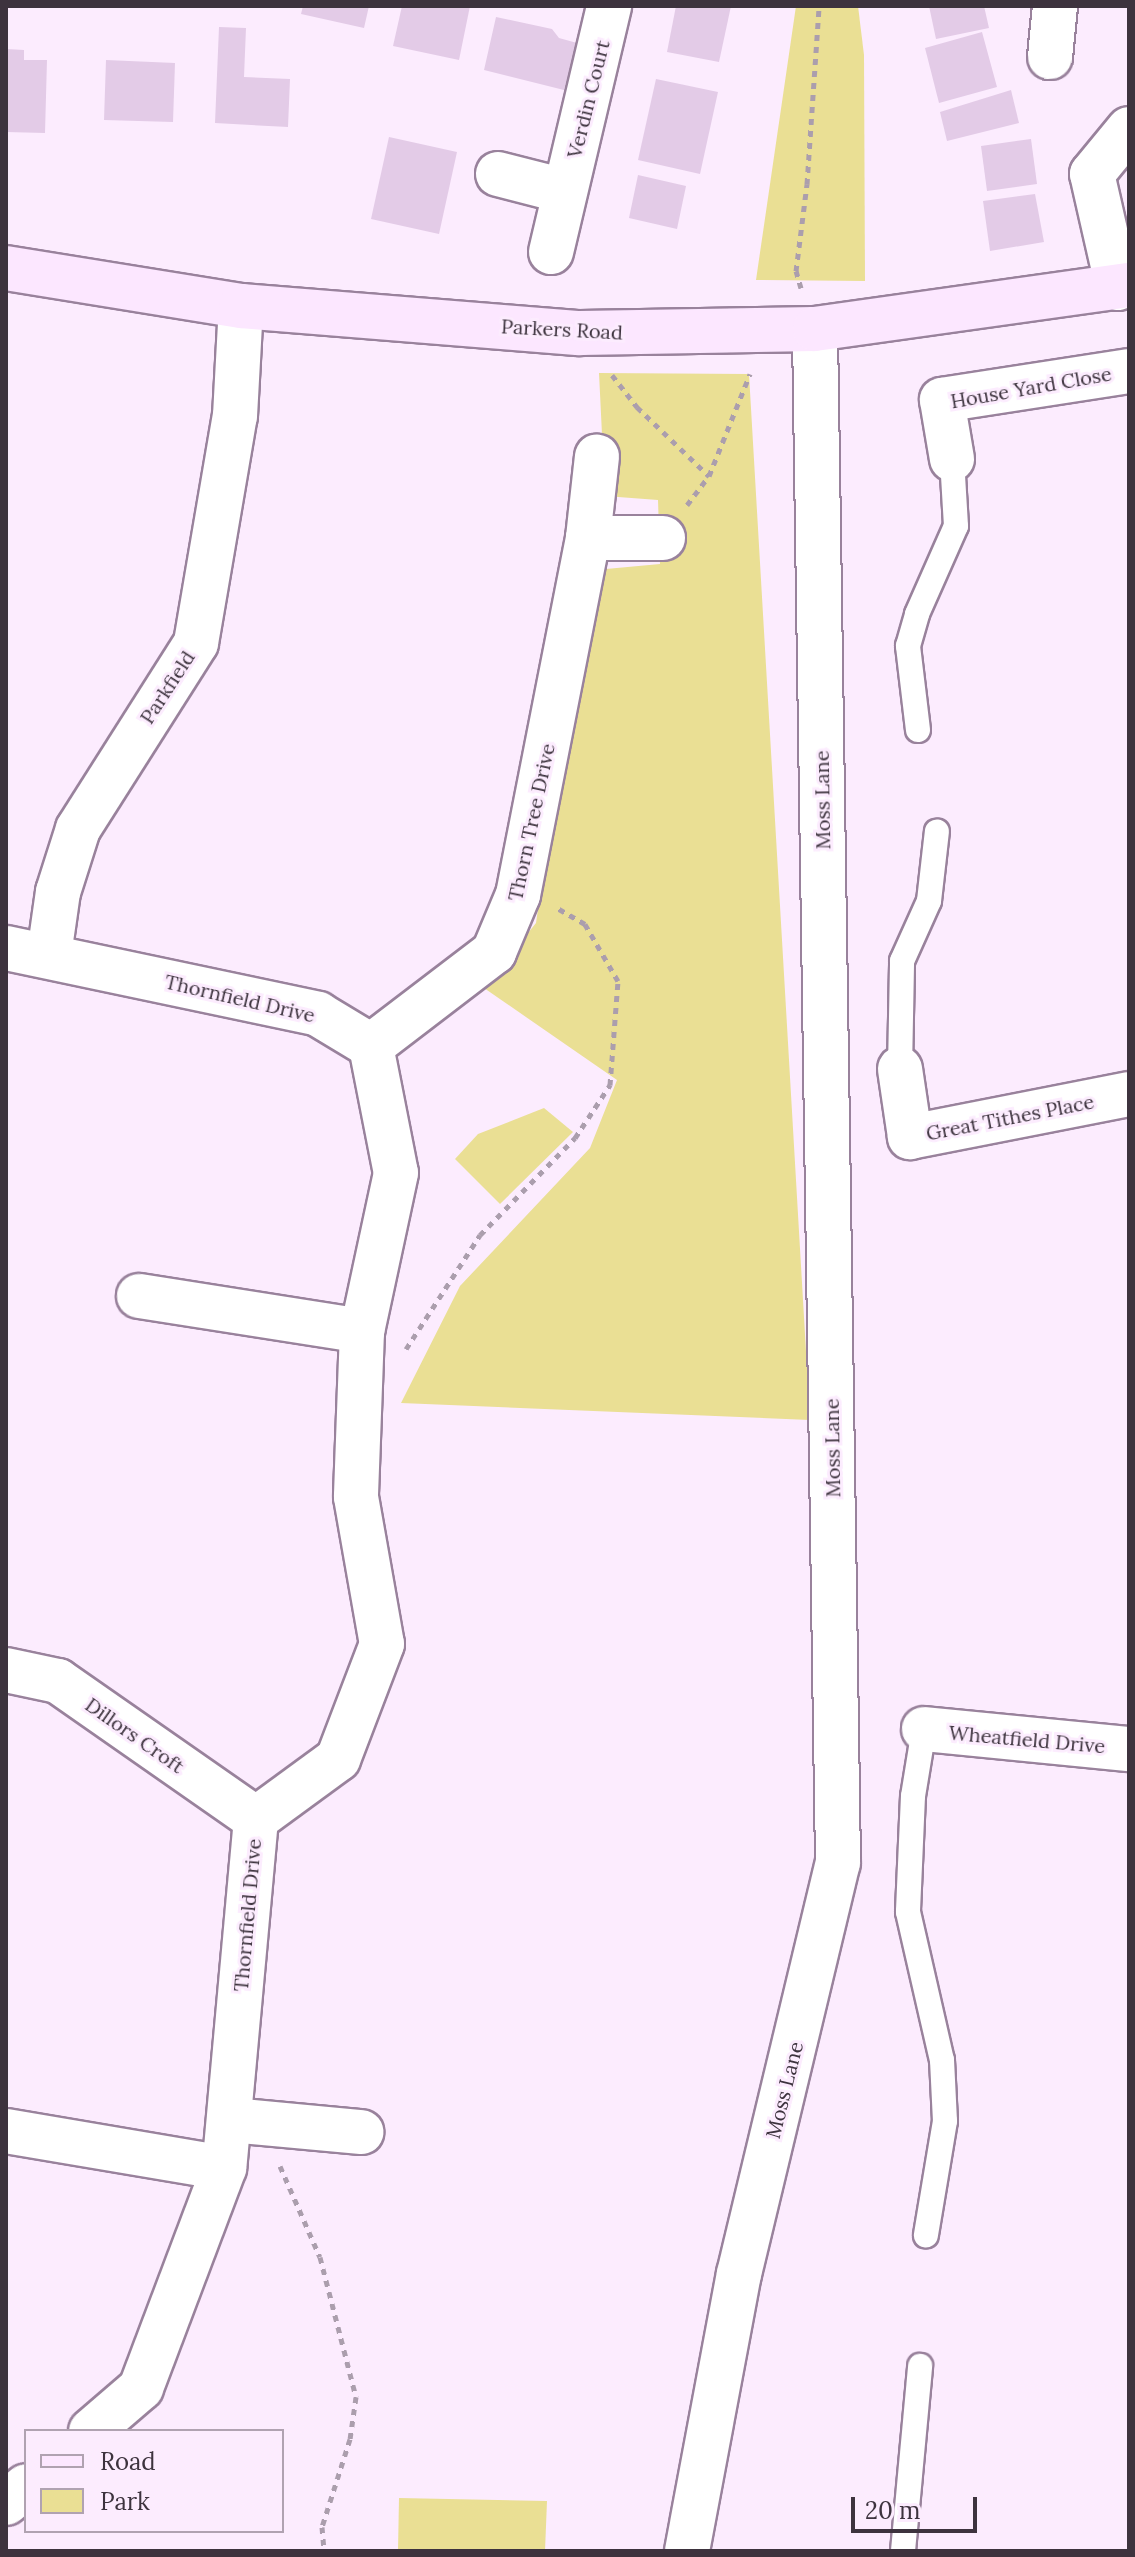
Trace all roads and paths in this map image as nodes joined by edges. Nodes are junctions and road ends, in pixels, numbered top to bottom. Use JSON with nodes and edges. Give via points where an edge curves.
{"nodes":[{"id":1,"x":609,"y":6,"type":"edge"},
{"id":2,"x":819,"y":6,"type":"edge"},
{"id":3,"x":1055,"y":6,"type":"edge"},
{"id":4,"x":1050,"y":57,"type":"dead end"},
{"id":5,"x":1129,"y":129,"type":"edge"},
{"id":6,"x":498,"y":174,"type":"dead end"},
{"id":7,"x":564,"y":191,"type":"junction"},
{"id":8,"x":551,"y":252,"type":"dead end"},
{"id":9,"x":6,"y":268,"type":"edge"},
{"id":10,"x":1124,"y":286,"type":"edge"},
{"id":11,"x":241,"y":306,"type":"junction"},
{"id":12,"x":815,"y":329,"type":"junction"},
{"id":13,"x":580,"y":333,"type":"junction"},
{"id":14,"x":1129,"y":371,"type":"edge"},
{"id":15,"x":597,"y":456,"type":"dead end"},
{"id":16,"x":952,"y":459,"type":"joint"},
{"id":17,"x":709,"y":476,"type":"junction"},
{"id":18,"x":588,"y":538,"type":"junction"},
{"id":19,"x":663,"y":538,"type":"joint"},
{"id":20,"x":918,"y":730,"type":"dead end"},
{"id":21,"x":937,"y":831,"type":"dead end"},
{"id":22,"x":518,"y":895,"type":"junction"},
{"id":23,"x":6,"y":948,"type":"edge"},
{"id":24,"x":49,"y":955,"type":"junction"},
{"id":25,"x":371,"y":1046,"type":"junction"},
{"id":26,"x":900,"y":1069,"type":"joint"},
{"id":27,"x":1129,"y":1094,"type":"edge"},
{"id":28,"x":139,"y":1296,"type":"dead end"},
{"id":29,"x":362,"y":1331,"type":"junction"},
{"id":30,"x":399,"y":1361,"type":"dead end"},
{"id":31,"x":6,"y":1670,"type":"edge"},
{"id":32,"x":924,"y":1729,"type":"joint"},
{"id":33,"x":1129,"y":1749,"type":"edge"},
{"id":34,"x":256,"y":1819,"type":"junction"},
{"id":35,"x":250,"y":2122,"type":"junction"},
{"id":36,"x":6,"y":2131,"type":"edge"},
{"id":37,"x":361,"y":2132,"type":"dead end"},
{"id":38,"x":224,"y":2168,"type":"junction"},
{"id":39,"x":926,"y":2235,"type":"dead end"},
{"id":40,"x":920,"y":2366,"type":"dead end"},
{"id":41,"x":93,"y":2429,"type":"edge"},
{"id":42,"x":24,"y":2488,"type":"edge"},
{"id":43,"x":6,"y":2503,"type":"edge"},
{"id":44,"x":324,"y":2551,"type":"edge"},
{"id":45,"x":687,"y":2551,"type":"edge"},
{"id":46,"x":903,"y":2551,"type":"edge"}],
"edges":[{"from":1,"to":7,"type":"street","name":"Verdin Court"},
{"from":2,"to":12,"type":"path","via":[[796,271]]},
{"from":3,"to":4,"type":"street"},
{"from":5,"to":10,"type":"street","name":"Parkers Road","via":[[1092,174]]},
{"from":6,"to":7,"type":"street"},
{"from":7,"to":8,"type":"street","name":"Verdin Court"},
{"from":9,"to":11,"type":"street","name":"Parkers Road"},
{"from":10,"to":12,"type":"street","name":"Parkers Road"},
{"from":11,"to":13,"type":"street","name":"Parkers Road"},
{"from":11,"to":24,"type":"street","name":"Parkfield","via":[[235,416],[196,643],[78,829],[58,892]]},
{"from":12,"to":13,"type":"street","name":"Parkers Road"},
{"from":12,"to":17,"type":"path","via":[[749,374]]},
{"from":12,"to":45,"type":"street","name":"Moss Lane","via":[[838,1863],[739,2274]]},
{"from":13,"to":17,"type":"path","via":[[637,407]]},
{"from":14,"to":16,"type":"street","name":"House Yard Close","via":[[942,400]]},
{"from":15,"to":18,"type":"street","name":"Thorn Tree Drive"},
{"from":16,"to":20,"type":"lane","via":[[956,526],[908,646]]},
{"from":17,"to":19,"type":"path"},
{"from":18,"to":19,"type":"street"},
{"from":18,"to":22,"type":"street","name":"Thorn Tree Drive"},
{"from":21,"to":26,"type":"lane","via":[[929,901],[902,961]]},
{"from":22,"to":25,"type":"street","name":"Thorn Tree Drive","via":[[494,952]]},
{"from":22,"to":30,"type":"path","via":[[585,924],[606,953],[618,981],[610,1085],[575,1138],[480,1235]]},
{"from":23,"to":24,"type":"street","name":"Thornfield Drive"},
{"from":24,"to":25,"type":"street","name":"Thornfield Drive","via":[[318,1014]]},
{"from":25,"to":29,"type":"street","name":"Thornfield Drive","via":[[396,1173]]},
{"from":26,"to":27,"type":"street","name":"Great Tithes Place","via":[[910,1137]]},
{"from":28,"to":29,"type":"street"},
{"from":29,"to":34,"type":"street","name":"Thornfield Drive","via":[[356,1497],[382,1644],[338,1759]]},
{"from":31,"to":34,"type":"street","name":"Dillors Croft","via":[[58,1681]]},
{"from":32,"to":33,"type":"street","name":"Wheatfield Drive"},
{"from":32,"to":39,"type":"lane","via":[[913,1796],[908,1912],[942,2060],[945,2121]]},
{"from":34,"to":35,"type":"street","name":"Thornfield Drive"},
{"from":35,"to":37,"type":"street"},
{"from":35,"to":38,"type":"street","name":"Thornfield Drive"},
{"from":35,"to":44,"type":"path","via":[[276,2159],[320,2257],[356,2397],[350,2439],[322,2527]]},
{"from":36,"to":38,"type":"street"},
{"from":38,"to":41,"type":"street","name":"Thornfield Drive","via":[[141,2388]]},
{"from":40,"to":46,"type":"lane"},
{"from":42,"to":43,"type":"street"}]}
